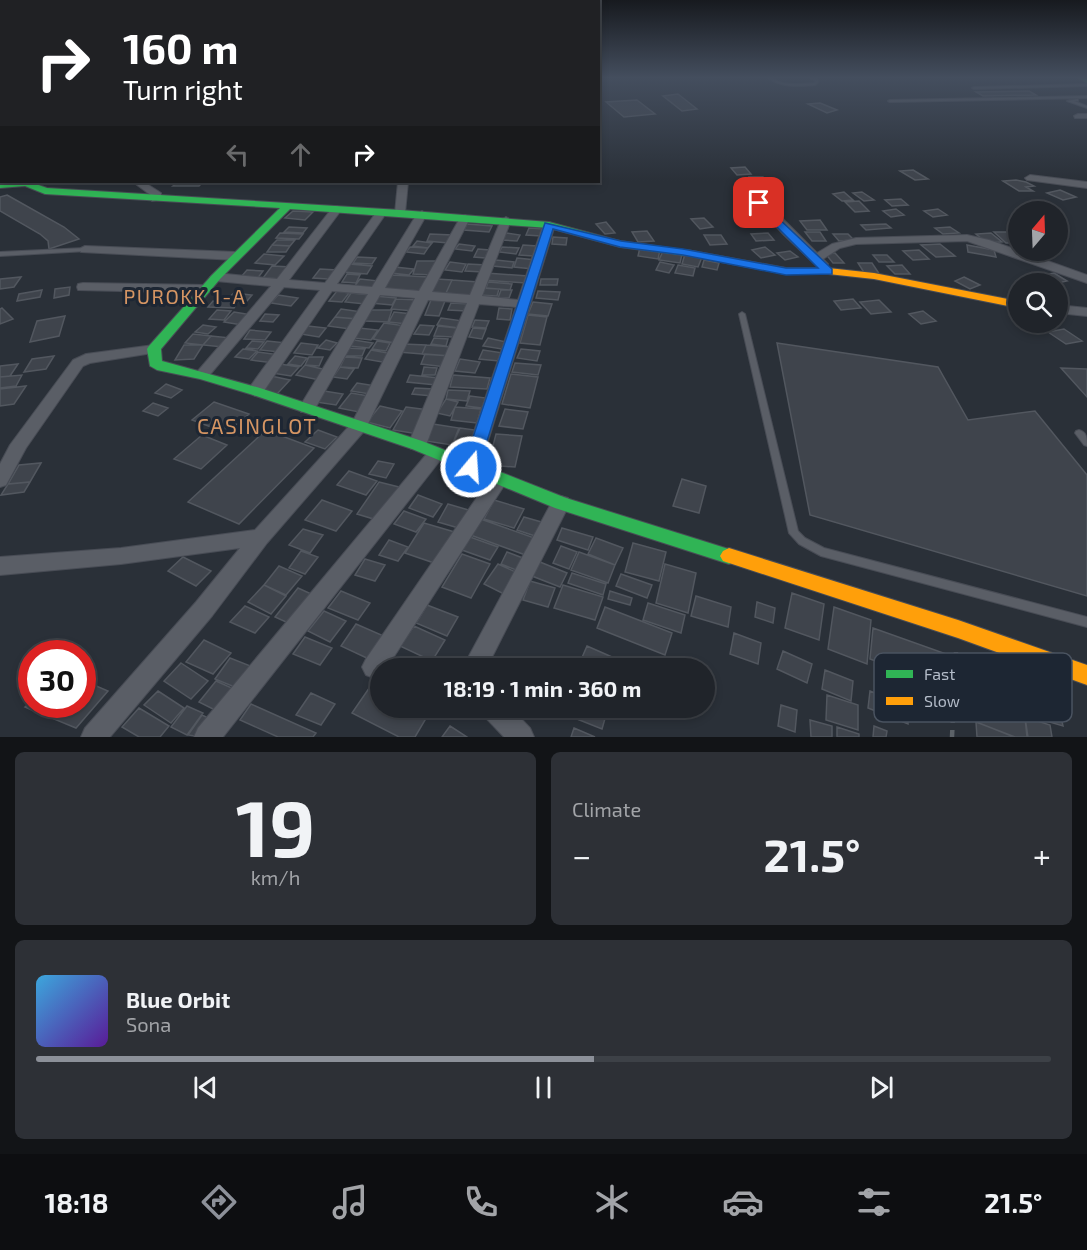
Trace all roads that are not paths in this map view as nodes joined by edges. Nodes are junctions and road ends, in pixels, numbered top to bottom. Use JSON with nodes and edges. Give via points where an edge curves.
{"nodes":[{"id":1,"x":1030,"y":178,"type":"dead end"},
{"id":2,"x":139,"y":183,"type":"edge"},
{"id":3,"x":403,"y":183,"type":"edge"},
{"id":4,"x":0,"y":185,"type":"edge"},
{"id":5,"x":1087,"y":185,"type":"edge"},
{"id":6,"x":747,"y":189,"type":"dead end"},
{"id":7,"x":156,"y":199,"type":"junction"},
{"id":8,"x":287,"y":207,"type":"junction"},
{"id":9,"x":337,"y":209,"type":"junction"},
{"id":10,"x":382,"y":212,"type":"junction"},
{"id":11,"x":400,"y":213,"type":"junction"},
{"id":12,"x":422,"y":214,"type":"junction"},
{"id":13,"x":465,"y":218,"type":"junction"},
{"id":14,"x":506,"y":220,"type":"junction"},
{"id":15,"x":549,"y":225,"type":"junction"},
{"id":16,"x":85,"y":250,"type":"joint"},
{"id":17,"x":0,"y":254,"type":"edge"},
{"id":18,"x":236,"y":256,"type":"junction"},
{"id":19,"x":816,"y":258,"type":"junction"},
{"id":20,"x":828,"y":271,"type":"junction"},
{"id":21,"x":216,"y":278,"type":"junction"},
{"id":22,"x":1087,"y":279,"type":"edge"},
{"id":23,"x":281,"y":282,"type":"junction"},
{"id":24,"x":330,"y":286,"type":"junction"},
{"id":25,"x":83,"y":287,"type":"dead end"},
{"id":26,"x":206,"y":288,"type":"junction"},
{"id":27,"x":376,"y":290,"type":"junction"},
{"id":28,"x":424,"y":294,"type":"junction"},
{"id":29,"x":475,"y":298,"type":"junction"},
{"id":30,"x":1008,"y":302,"type":"edge"},
{"id":31,"x":523,"y":304,"type":"junction"},
{"id":32,"x":1068,"y":310,"type":"edge"},
{"id":33,"x":1087,"y":312,"type":"edge"},
{"id":34,"x":742,"y":314,"type":"dead end"},
{"id":35,"x":154,"y":349,"type":"junction"},
{"id":36,"x":202,"y":375,"type":"junction"},
{"id":37,"x":255,"y":391,"type":"junction"},
{"id":38,"x":307,"y":408,"type":"junction"},
{"id":39,"x":359,"y":426,"type":"junction"},
{"id":40,"x":1079,"y":433,"type":"dead end"},
{"id":41,"x":1087,"y":443,"type":"edge"},
{"id":42,"x":427,"y":449,"type":"junction"},
{"id":43,"x":471,"y":467,"type":"junction"},
{"id":44,"x":499,"y":479,"type":"junction"},
{"id":45,"x":0,"y":480,"type":"edge"},
{"id":46,"x":561,"y":503,"type":"junction"},
{"id":47,"x":260,"y":537,"type":"junction"},
{"id":48,"x":0,"y":566,"type":"edge"},
{"id":49,"x":1087,"y":622,"type":"edge"},
{"id":50,"x":1025,"y":653,"type":"edge"},
{"id":51,"x":380,"y":658,"type":"edge"},
{"id":52,"x":480,"y":658,"type":"edge"},
{"id":53,"x":1072,"y":670,"type":"edge"},
{"id":54,"x":1087,"y":675,"type":"edge"},
{"id":55,"x":503,"y":718,"type":"edge"},
{"id":56,"x":94,"y":737,"type":"edge"},
{"id":57,"x":207,"y":737,"type":"edge"},
{"id":58,"x":521,"y":737,"type":"edge"}],
"edges":[{"from":1,"to":5,"type":"street"},
{"from":2,"to":7,"type":"street","via":[[157,195]]},
{"from":3,"to":11,"type":"street"},
{"from":4,"to":7,"type":"main road","via":[[26,183],[45,191]]},
{"from":6,"to":19,"type":"street"},
{"from":7,"to":8,"type":"main road"},
{"from":8,"to":9,"type":"main road"},
{"from":8,"to":18,"type":"main road"},
{"from":9,"to":10,"type":"main road"},
{"from":9,"to":23,"type":"street"},
{"from":10,"to":11,"type":"main road"},
{"from":10,"to":24,"type":"street"},
{"from":11,"to":12,"type":"main road"},
{"from":12,"to":13,"type":"main road"},
{"from":12,"to":27,"type":"street"},
{"from":13,"to":14,"type":"main road"},
{"from":13,"to":28,"type":"street"},
{"from":14,"to":15,"type":"main road"},
{"from":14,"to":29,"type":"street"},
{"from":15,"to":20,"type":"main road","via":[[620,244],[786,271]]},
{"from":15,"to":31,"type":"street"},
{"from":16,"to":17,"type":"lane"},
{"from":16,"to":18,"type":"street"},
{"from":18,"to":21,"type":"main road"},
{"from":19,"to":20,"type":"street"},
{"from":19,"to":22,"type":"street","via":[[836,246],[856,241],[967,238]]},
{"from":20,"to":30,"type":"main road"},
{"from":21,"to":23,"type":"street"},
{"from":21,"to":26,"type":"main road"},
{"from":23,"to":24,"type":"street"},
{"from":23,"to":36,"type":"street"},
{"from":24,"to":27,"type":"street"},
{"from":24,"to":37,"type":"street"},
{"from":25,"to":26,"type":"street"},
{"from":26,"to":35,"type":"main road"},
{"from":27,"to":28,"type":"street"},
{"from":27,"to":38,"type":"street"},
{"from":28,"to":29,"type":"street"},
{"from":28,"to":39,"type":"street"},
{"from":29,"to":31,"type":"street"},
{"from":29,"to":42,"type":"street"},
{"from":31,"to":43,"type":"street"},
{"from":32,"to":33,"type":"street"},
{"from":34,"to":49,"type":"lane","via":[[794,533],[802,541],[821,552]]},
{"from":35,"to":36,"type":"main road","via":[[155,363],[162,367]]},
{"from":35,"to":45,"type":"street","via":[[78,363],[19,445]]},
{"from":36,"to":37,"type":"main road"},
{"from":37,"to":38,"type":"main road"},
{"from":38,"to":39,"type":"main road"},
{"from":39,"to":42,"type":"main road"},
{"from":39,"to":47,"type":"street"},
{"from":40,"to":41,"type":"lane"},
{"from":42,"to":43,"type":"main road"},
{"from":42,"to":57,"type":"street"},
{"from":43,"to":44,"type":"main road"},
{"from":44,"to":46,"type":"main road"},
{"from":44,"to":51,"type":"street"},
{"from":46,"to":50,"type":"main road"},
{"from":46,"to":52,"type":"street"},
{"from":47,"to":48,"type":"street","via":[[121,556]]},
{"from":47,"to":56,"type":"street"},
{"from":53,"to":54,"type":"main road"},
{"from":55,"to":58,"type":"street"}]}
